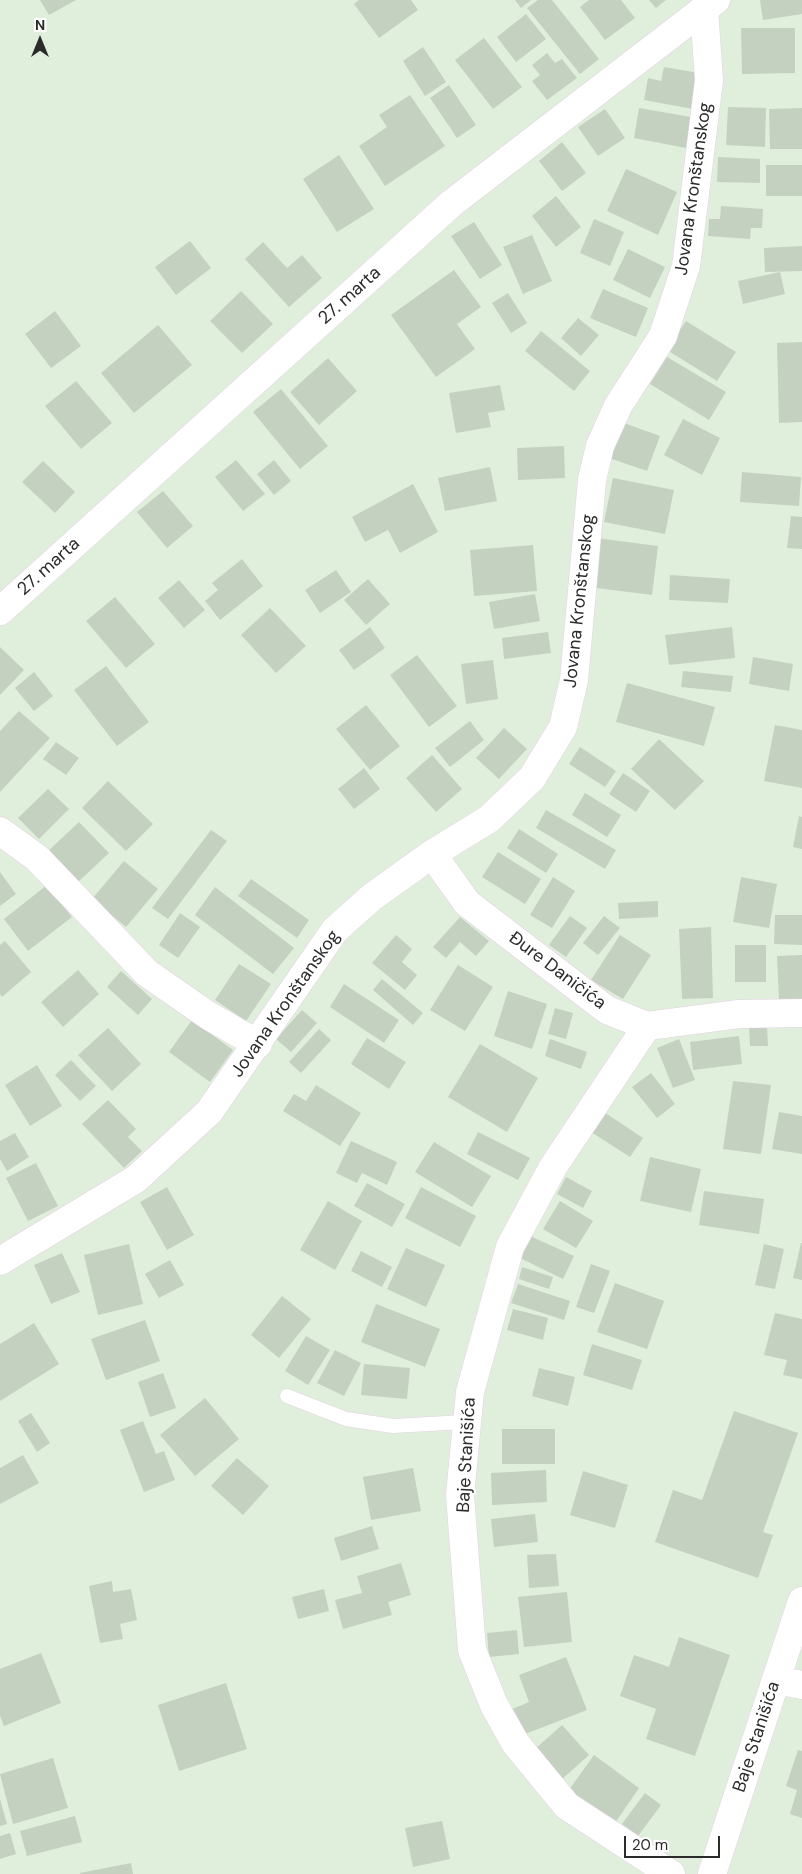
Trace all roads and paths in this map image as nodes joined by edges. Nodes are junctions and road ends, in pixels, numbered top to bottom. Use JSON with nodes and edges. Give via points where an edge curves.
{"nodes":[{"id":1,"x":710,"y":4,"type":"edge"},
{"id":2,"x":0,"y":611,"type":"edge"},
{"id":3,"x":0,"y":831,"type":"edge"},
{"id":4,"x":432,"y":854,"type":"junction"},
{"id":5,"x":802,"y":1013,"type":"edge"},
{"id":6,"x":647,"y":1026,"type":"junction"},
{"id":7,"x":258,"y":1044,"type":"junction"},
{"id":8,"x":0,"y":1262,"type":"edge"},
{"id":9,"x":287,"y":1396,"type":"dead end"},
{"id":10,"x":465,"y":1422,"type":"junction"},
{"id":11,"x":802,"y":1601,"type":"edge"},
{"id":12,"x":789,"y":1683,"type":"edge"},
{"id":13,"x":671,"y":1874,"type":"edge"},
{"id":14,"x":712,"y":1874,"type":"edge"}],
"edges":[{"from":1,"to":2,"type":"street","name":"27. marta","via":[[452,203]]},
{"from":1,"to":4,"type":"street","name":"Jovana Kronštanskog","via":[[709,80],[686,266],[662,336],[618,406],[600,446],[592,480],[574,680],[563,727],[532,778],[489,819]]},
{"from":3,"to":7,"type":"street","via":[[37,858],[147,973],[209,1016]]},
{"from":4,"to":6,"type":"street","name":"Đure Daničića","via":[[467,903],[607,1010]]},
{"from":4,"to":7,"type":"street","name":"Jovana Kronštanskog","via":[[372,897],[335,930]]},
{"from":5,"to":6,"type":"street","name":"Đure Daničića","via":[[739,1014]]},
{"from":6,"to":10,"type":"street","name":"Baje Stanišića","via":[[553,1167],[510,1247],[470,1392]]},
{"from":7,"to":8,"type":"street","name":"Jovana Kronštanskog","via":[[209,1112],[136,1179]]},
{"from":9,"to":10,"type":"lane","via":[[346,1419],[393,1426]]},
{"from":10,"to":13,"type":"street","name":"Baje Stanišića","via":[[460,1495],[472,1650],[494,1705],[516,1744],[567,1806]]},
{"from":11,"to":12,"type":"street","name":"Baje Stanišića"},
{"from":12,"to":14,"type":"street","name":"Baje Stanišića"}]}
